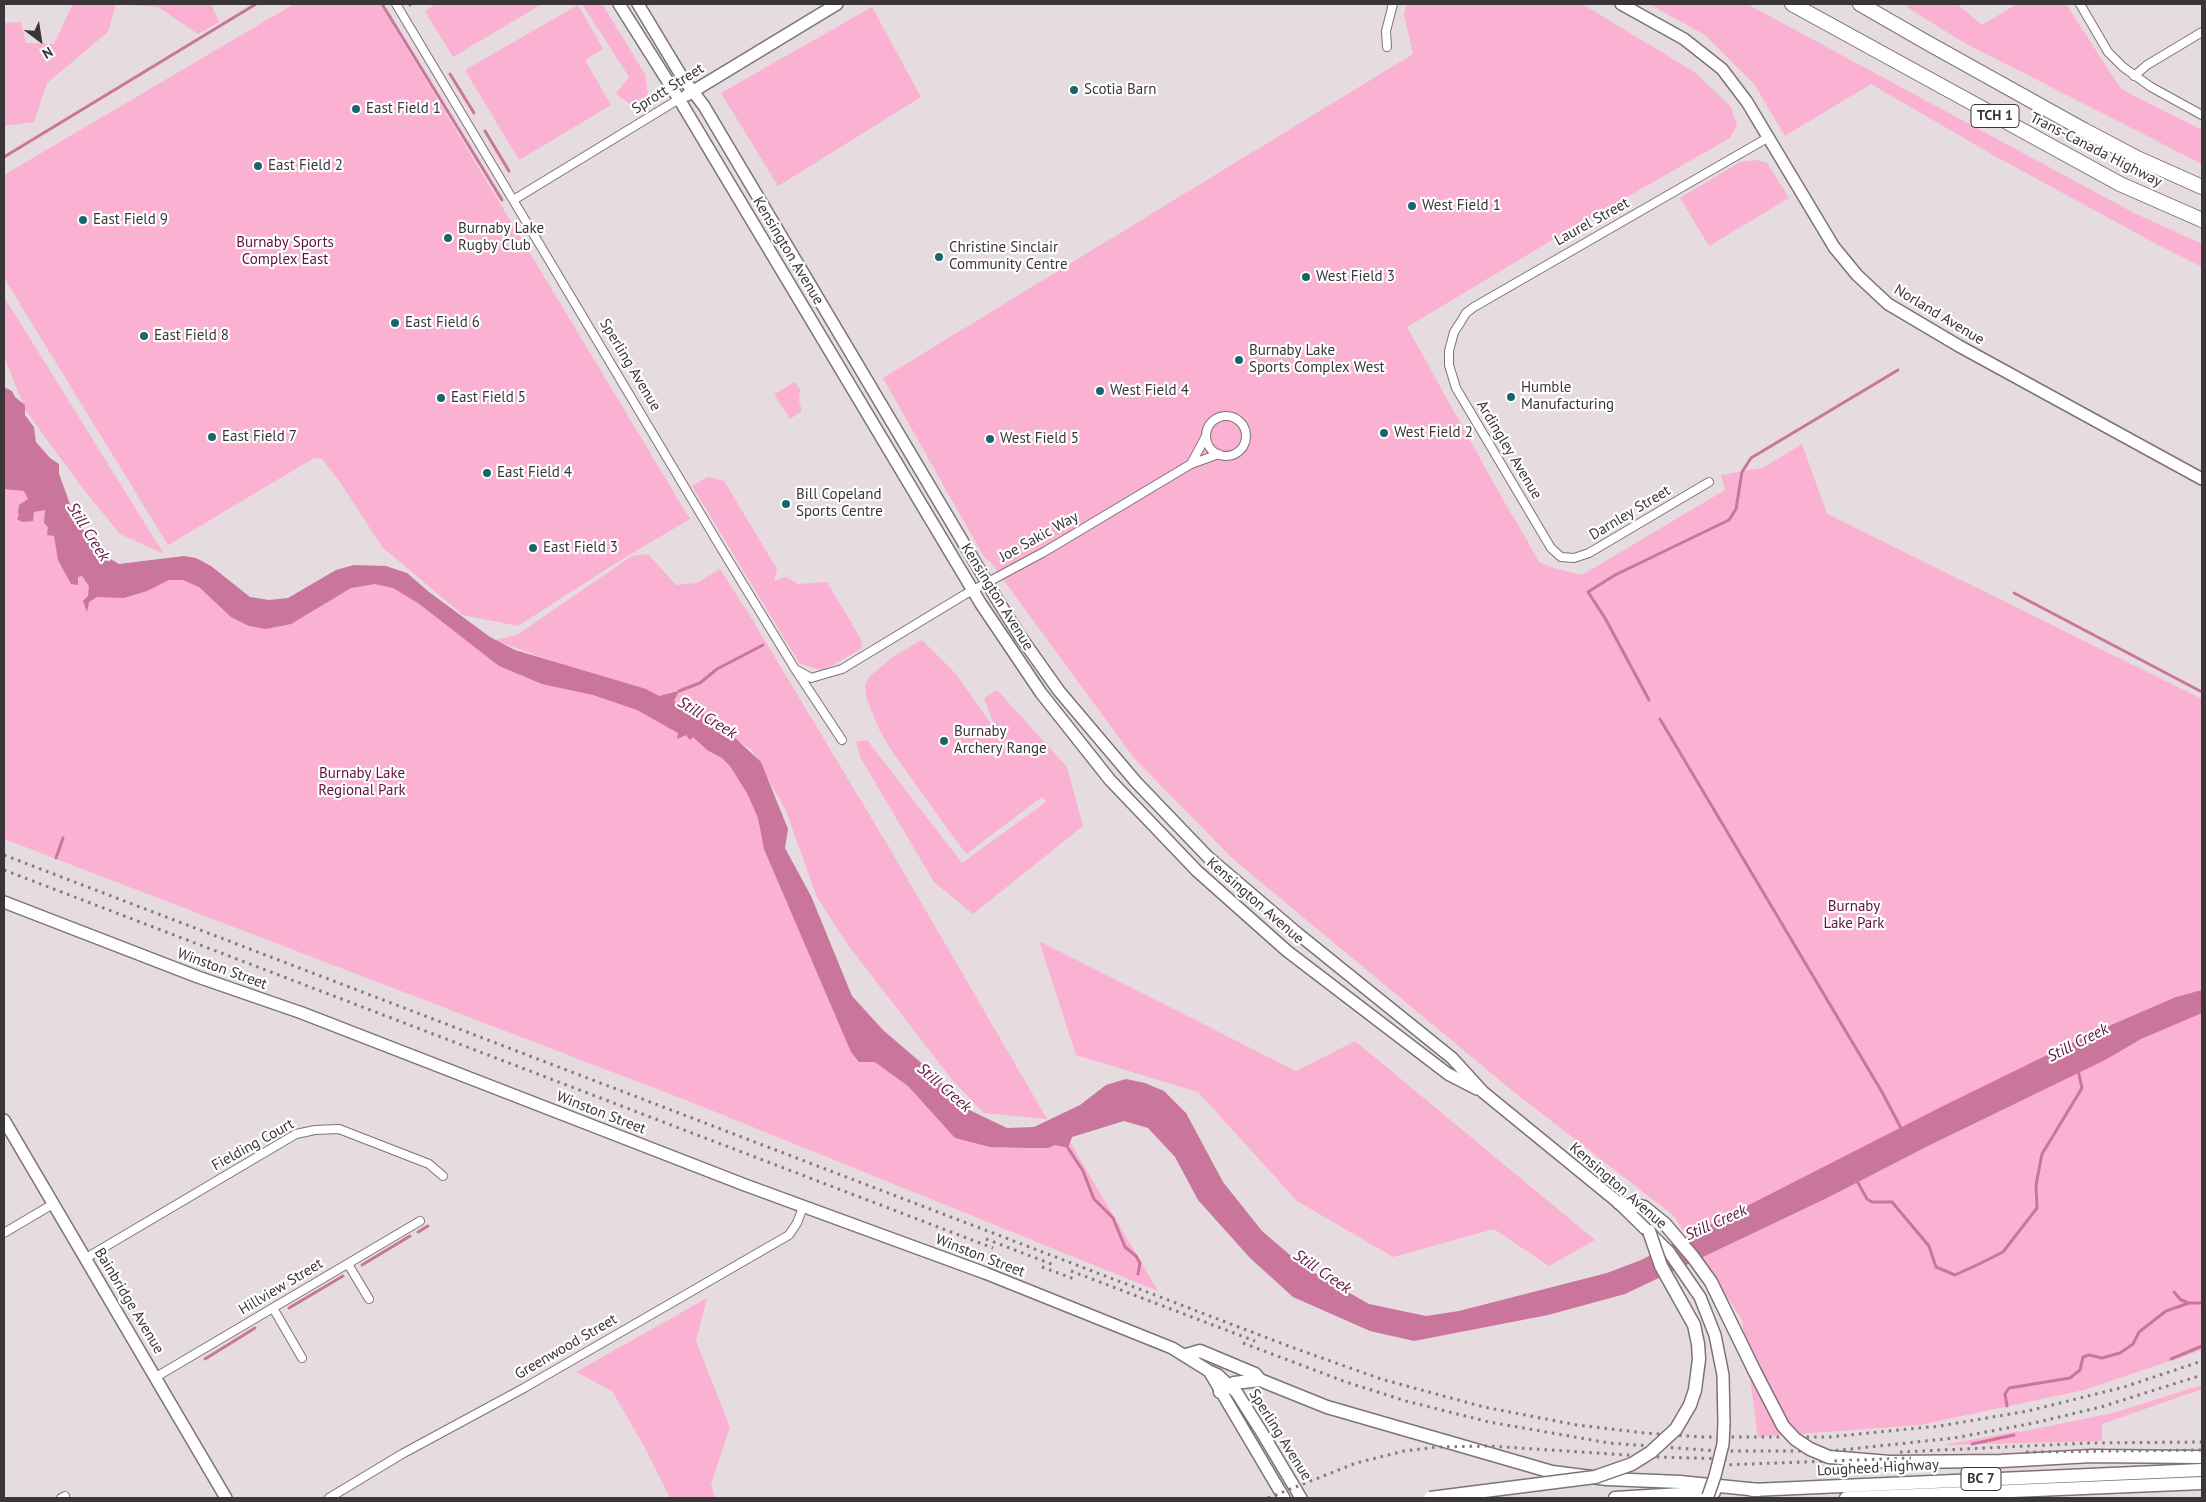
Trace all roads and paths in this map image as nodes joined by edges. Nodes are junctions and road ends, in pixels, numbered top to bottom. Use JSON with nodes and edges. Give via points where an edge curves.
{"nodes":[{"id":1,"x":396,"y":4,"type":"edge"},
{"id":2,"x":619,"y":4,"type":"edge"},
{"id":3,"x":638,"y":4,"type":"edge"},
{"id":4,"x":837,"y":4,"type":"edge"},
{"id":5,"x":1393,"y":4,"type":"edge"},
{"id":6,"x":1620,"y":4,"type":"edge"},
{"id":7,"x":1792,"y":4,"type":"edge"},
{"id":8,"x":1860,"y":4,"type":"edge"},
{"id":9,"x":1868,"y":4,"type":"edge"},
{"id":10,"x":2080,"y":4,"type":"edge"},
{"id":11,"x":1880,"y":14,"type":"junction"},
{"id":12,"x":2202,"y":32,"type":"edge"},
{"id":13,"x":1387,"y":47,"type":"dead end"},
{"id":14,"x":2134,"y":76,"type":"junction"},
{"id":15,"x":693,"y":91,"type":"junction"},
{"id":16,"x":679,"y":99,"type":"junction"},
{"id":17,"x":2202,"y":115,"type":"edge"},
{"id":18,"x":1769,"y":137,"type":"junction"},
{"id":19,"x":2202,"y":187,"type":"edge"},
{"id":20,"x":514,"y":199,"type":"junction"},
{"id":21,"x":2202,"y":220,"type":"edge"},
{"id":22,"x":1449,"y":351,"type":"joint"},
{"id":23,"x":1206,"y":436,"type":"junction"},
{"id":24,"x":1219,"y":454,"type":"junction"},
{"id":25,"x":1191,"y":464,"type":"junction"},
{"id":26,"x":2202,"y":479,"type":"edge"},
{"id":27,"x":1709,"y":482,"type":"dead end"},
{"id":28,"x":1561,"y":557,"type":"joint"},
{"id":29,"x":987,"y":582,"type":"junction"},
{"id":30,"x":973,"y":590,"type":"junction"},
{"id":31,"x":795,"y":669,"type":"junction"},
{"id":32,"x":842,"y":740,"type":"dead end"},
{"id":33,"x":4,"y":902,"type":"edge"},
{"id":34,"x":1483,"y":1092,"type":"junction"},
{"id":35,"x":4,"y":1120,"type":"edge"},
{"id":36,"x":443,"y":1176,"type":"dead end"},
{"id":37,"x":1619,"y":1203,"type":"junction"},
{"id":38,"x":53,"y":1204,"type":"junction"},
{"id":39,"x":804,"y":1207,"type":"junction"},
{"id":40,"x":420,"y":1220,"type":"dead end"},
{"id":41,"x":1649,"y":1231,"type":"junction"},
{"id":42,"x":4,"y":1233,"type":"edge"},
{"id":43,"x":86,"y":1258,"type":"junction"},
{"id":44,"x":348,"y":1264,"type":"junction"},
{"id":45,"x":370,"y":1299,"type":"dead end"},
{"id":46,"x":273,"y":1308,"type":"junction"},
{"id":47,"x":1186,"y":1355,"type":"junction"},
{"id":48,"x":302,"y":1358,"type":"dead end"},
{"id":49,"x":156,"y":1377,"type":"junction"},
{"id":50,"x":1260,"y":1380,"type":"junction"},
{"id":51,"x":1225,"y":1389,"type":"junction"},
{"id":52,"x":2202,"y":1457,"type":"edge"},
{"id":53,"x":2202,"y":1470,"type":"edge"},
{"id":54,"x":2202,"y":1483,"type":"edge"},
{"id":55,"x":1759,"y":1490,"type":"junction"},
{"id":56,"x":1904,"y":1497,"type":"edge"},
{"id":57,"x":226,"y":1498,"type":"edge"},
{"id":58,"x":330,"y":1498,"type":"edge"},
{"id":59,"x":1284,"y":1498,"type":"edge"},
{"id":60,"x":1300,"y":1498,"type":"edge"},
{"id":61,"x":1430,"y":1498,"type":"edge"},
{"id":62,"x":1615,"y":1498,"type":"edge"},
{"id":63,"x":1707,"y":1498,"type":"edge"},
{"id":64,"x":1846,"y":1498,"type":"edge"}],
"edges":[{"from":1,"to":20,"type":"street","name":"Sperling Avenue"},
{"from":2,"to":16,"type":"main road","name":"Kensington Avenue"},
{"from":3,"to":15,"type":"main road","name":"Kensington Avenue"},
{"from":4,"to":15,"type":"main road","name":"Sprott Street"},
{"from":5,"to":13,"type":"street","via":[[1386,31]]},
{"from":6,"to":18,"type":"main road","name":"Norland Avenue","via":[[1684,39],[1710,58],[1740,91]]},
{"from":7,"to":21,"type":"highway","name":"Trans-Canada Highway","number":"TCH 1","via":[[2120,184]]},
{"from":8,"to":11,"type":"highway","name":"Trans-Canada Highway","number":"TCH 1"},
{"from":9,"to":11,"type":"highway"},
{"from":10,"to":14,"type":"street","via":[[2108,52]]},
{"from":11,"to":19,"type":"highway","name":"Trans-Canada Highway","number":"TCH 1","via":[[2136,158]]},
{"from":12,"to":14,"type":"street"},
{"from":14,"to":17,"type":"street"},
{"from":15,"to":16,"type":"main road","name":"Sprott Street"},
{"from":15,"to":29,"type":"main road","name":"Kensington Avenue"},
{"from":16,"to":20,"type":"street","name":"Sprott Street"},
{"from":16,"to":30,"type":"main road","name":"Kensington Avenue"},
{"from":18,"to":22,"type":"street","name":"Laurel Street","via":[[1474,307],[1457,327]]},
{"from":18,"to":26,"type":"main road","name":"Norland Avenue","via":[[1834,247],[1857,275],[1888,304]]},
{"from":20,"to":31,"type":"street","name":"Sperling Avenue"},
{"from":22,"to":28,"type":"street","name":"Ardingley Avenue","via":[[1449,365],[1456,388],[1551,548]]},
{"from":23,"to":24,"type":"street","via":[[1209,447]]},
{"from":23,"to":24,"type":"street","name":"Joe Sakic Way","via":[[1210,425],[1219,417],[1232,417],[1242,425],[1246,438],[1240,449],[1229,456]]},
{"from":23,"to":25,"type":"street","name":"Joe Sakic Way"},
{"from":24,"to":25,"type":"street","name":"Joe Sakic Way"},
{"from":25,"to":29,"type":"street","name":"Joe Sakic Way","via":[[1044,552]]},
{"from":27,"to":28,"type":"street","name":"Darnley Street","via":[[1589,553],[1574,558]]},
{"from":29,"to":30,"type":"street","name":"Joe Sakic Way"},
{"from":29,"to":34,"type":"main road","name":"Kensington Avenue","via":[[1059,691],[1136,782],[1208,857],[1452,1058]]},
{"from":30,"to":31,"type":"street","name":"Joe Sakic Way","via":[[842,669],[811,678]]},
{"from":30,"to":34,"type":"main road","name":"Kensington Avenue","via":[[1046,700],[1110,780],[1197,871],[1287,951],[1448,1074]]},
{"from":31,"to":32,"type":"street","name":"Sperling Avenue"},
{"from":33,"to":39,"type":"main road","name":"Winston Street"},
{"from":34,"to":37,"type":"main road","name":"Kensington Avenue"},
{"from":35,"to":38,"type":"main road","name":"Bainbridge Avenue"},
{"from":36,"to":43,"type":"street","name":"Fielding Court","via":[[429,1164],[339,1129],[296,1134]]},
{"from":37,"to":41,"type":"main road","name":"Kensington Avenue"},
{"from":37,"to":52,"type":"main road","bridge":true,"via":[[1644,1207],[1665,1224],[1693,1257],[1711,1282],[1783,1426],[1810,1449],[1829,1457],[1890,1462],[2092,1456]]},
{"from":38,"to":42,"type":"street"},
{"from":38,"to":43,"type":"main road","name":"Bainbridge Avenue"},
{"from":39,"to":47,"type":"main road","name":"Winston Street","via":[[985,1273]]},
{"from":39,"to":58,"type":"street","name":"Greenwood Street","via":[[789,1235]]},
{"from":40,"to":44,"type":"street","name":"Hillview Street"},
{"from":41,"to":61,"type":"main road","bridge":true,"via":[[1661,1266],[1694,1325],[1698,1344],[1695,1390],[1676,1429],[1651,1452],[1604,1475]]},
{"from":41,"to":63,"type":"main road","name":"Kensington Avenue","bridge":true,"via":[[1684,1271],[1700,1297],[1715,1336],[1725,1404],[1723,1444]]},
{"from":43,"to":49,"type":"main road","name":"Bainbridge Avenue"},
{"from":44,"to":45,"type":"street"},
{"from":44,"to":46,"type":"street","name":"Hillview Street"},
{"from":46,"to":48,"type":"street"},
{"from":46,"to":49,"type":"street","name":"Hillview Street"},
{"from":47,"to":50,"type":"main road","via":[[1200,1351],[1255,1374]]},
{"from":47,"to":51,"type":"main road","name":"Sperling Avenue","via":[[1218,1375]]},
{"from":49,"to":57,"type":"main road","name":"Bainbridge Avenue"},
{"from":50,"to":51,"type":"main road","via":[[1242,1381]]},
{"from":50,"to":55,"type":"main road","via":[[1328,1407],[1552,1472]]},
{"from":51,"to":59,"type":"main road","name":"Sperling Avenue"},
{"from":51,"to":60,"type":"main road","name":"Sperling Avenue","via":[[1254,1418]]},
{"from":53,"to":55,"type":"main road","name":"Lougheed Highway","number":"BC 7"},
{"from":54,"to":56,"type":"main road","name":"Lougheed Highway","number":"BC 7"},
{"from":55,"to":62,"type":"main road","name":"Lougheed Highway","number":"BC 7"},
{"from":56,"to":64,"type":"main road","name":"Lougheed Highway","number":"BC 7"}]}
